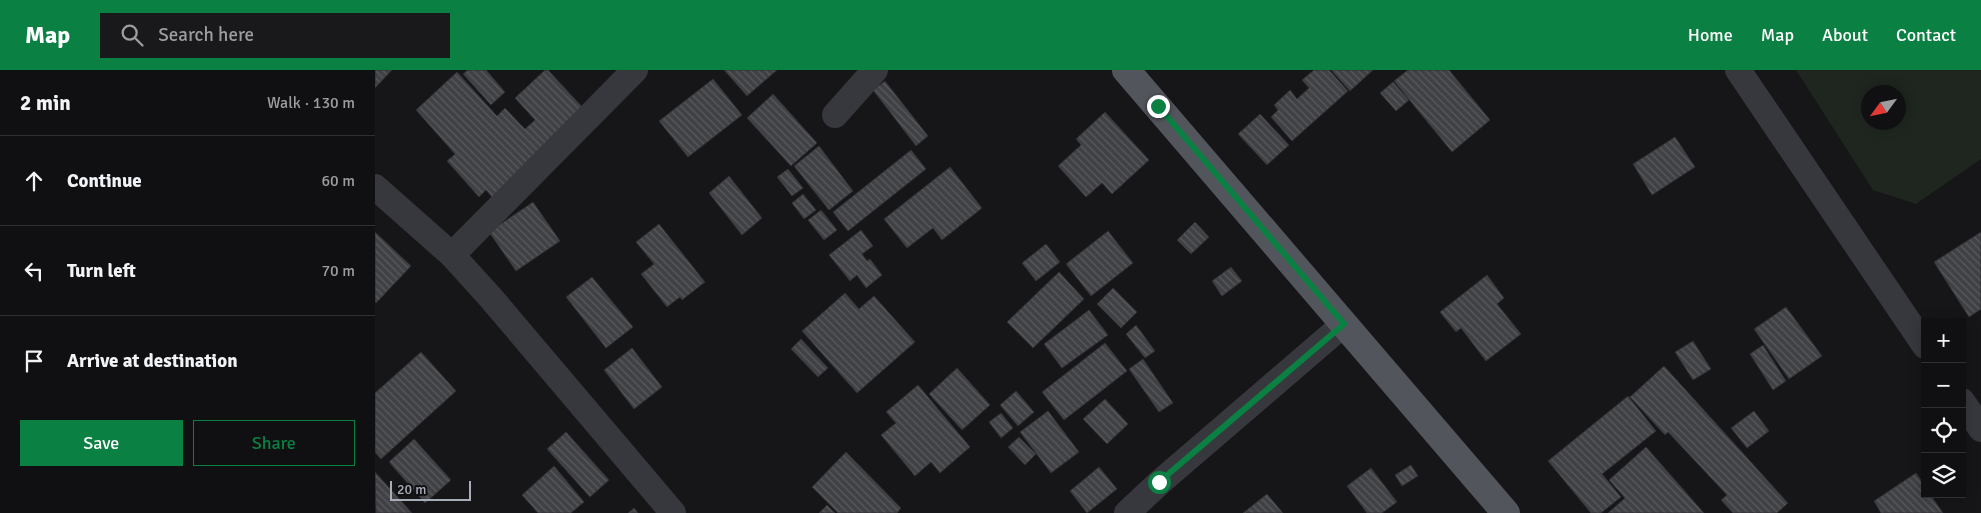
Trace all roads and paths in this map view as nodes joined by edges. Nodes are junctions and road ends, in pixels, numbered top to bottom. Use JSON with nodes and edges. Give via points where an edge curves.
{"nodes":[{"id":1,"x":635,"y":70,"type":"edge"},
{"id":2,"x":875,"y":70,"type":"edge"},
{"id":3,"x":1126,"y":70,"type":"edge"},
{"id":4,"x":1738,"y":70,"type":"edge"},
{"id":5,"x":835,"y":115,"type":"dead end"},
{"id":6,"x":375,"y":187,"type":"edge"},
{"id":7,"x":451,"y":255,"type":"junction"},
{"id":8,"x":1344,"y":324,"type":"junction"},
{"id":9,"x":1921,"y":340,"type":"edge"},
{"id":10,"x":1966,"y":407,"type":"edge"},
{"id":11,"x":1981,"y":429,"type":"edge"},
{"id":12,"x":673,"y":513,"type":"edge"},
{"id":13,"x":1127,"y":513,"type":"edge"},
{"id":14,"x":1506,"y":513,"type":"edge"}],
"edges":[{"from":1,"to":7,"type":"street"},
{"from":2,"to":5,"type":"street"},
{"from":3,"to":8,"type":"main road"},
{"from":4,"to":9,"type":"street"},
{"from":6,"to":7,"type":"street"},
{"from":7,"to":12,"type":"street"},
{"from":8,"to":13,"type":"street"},
{"from":8,"to":14,"type":"main road"},
{"from":10,"to":11,"type":"street"}]}
